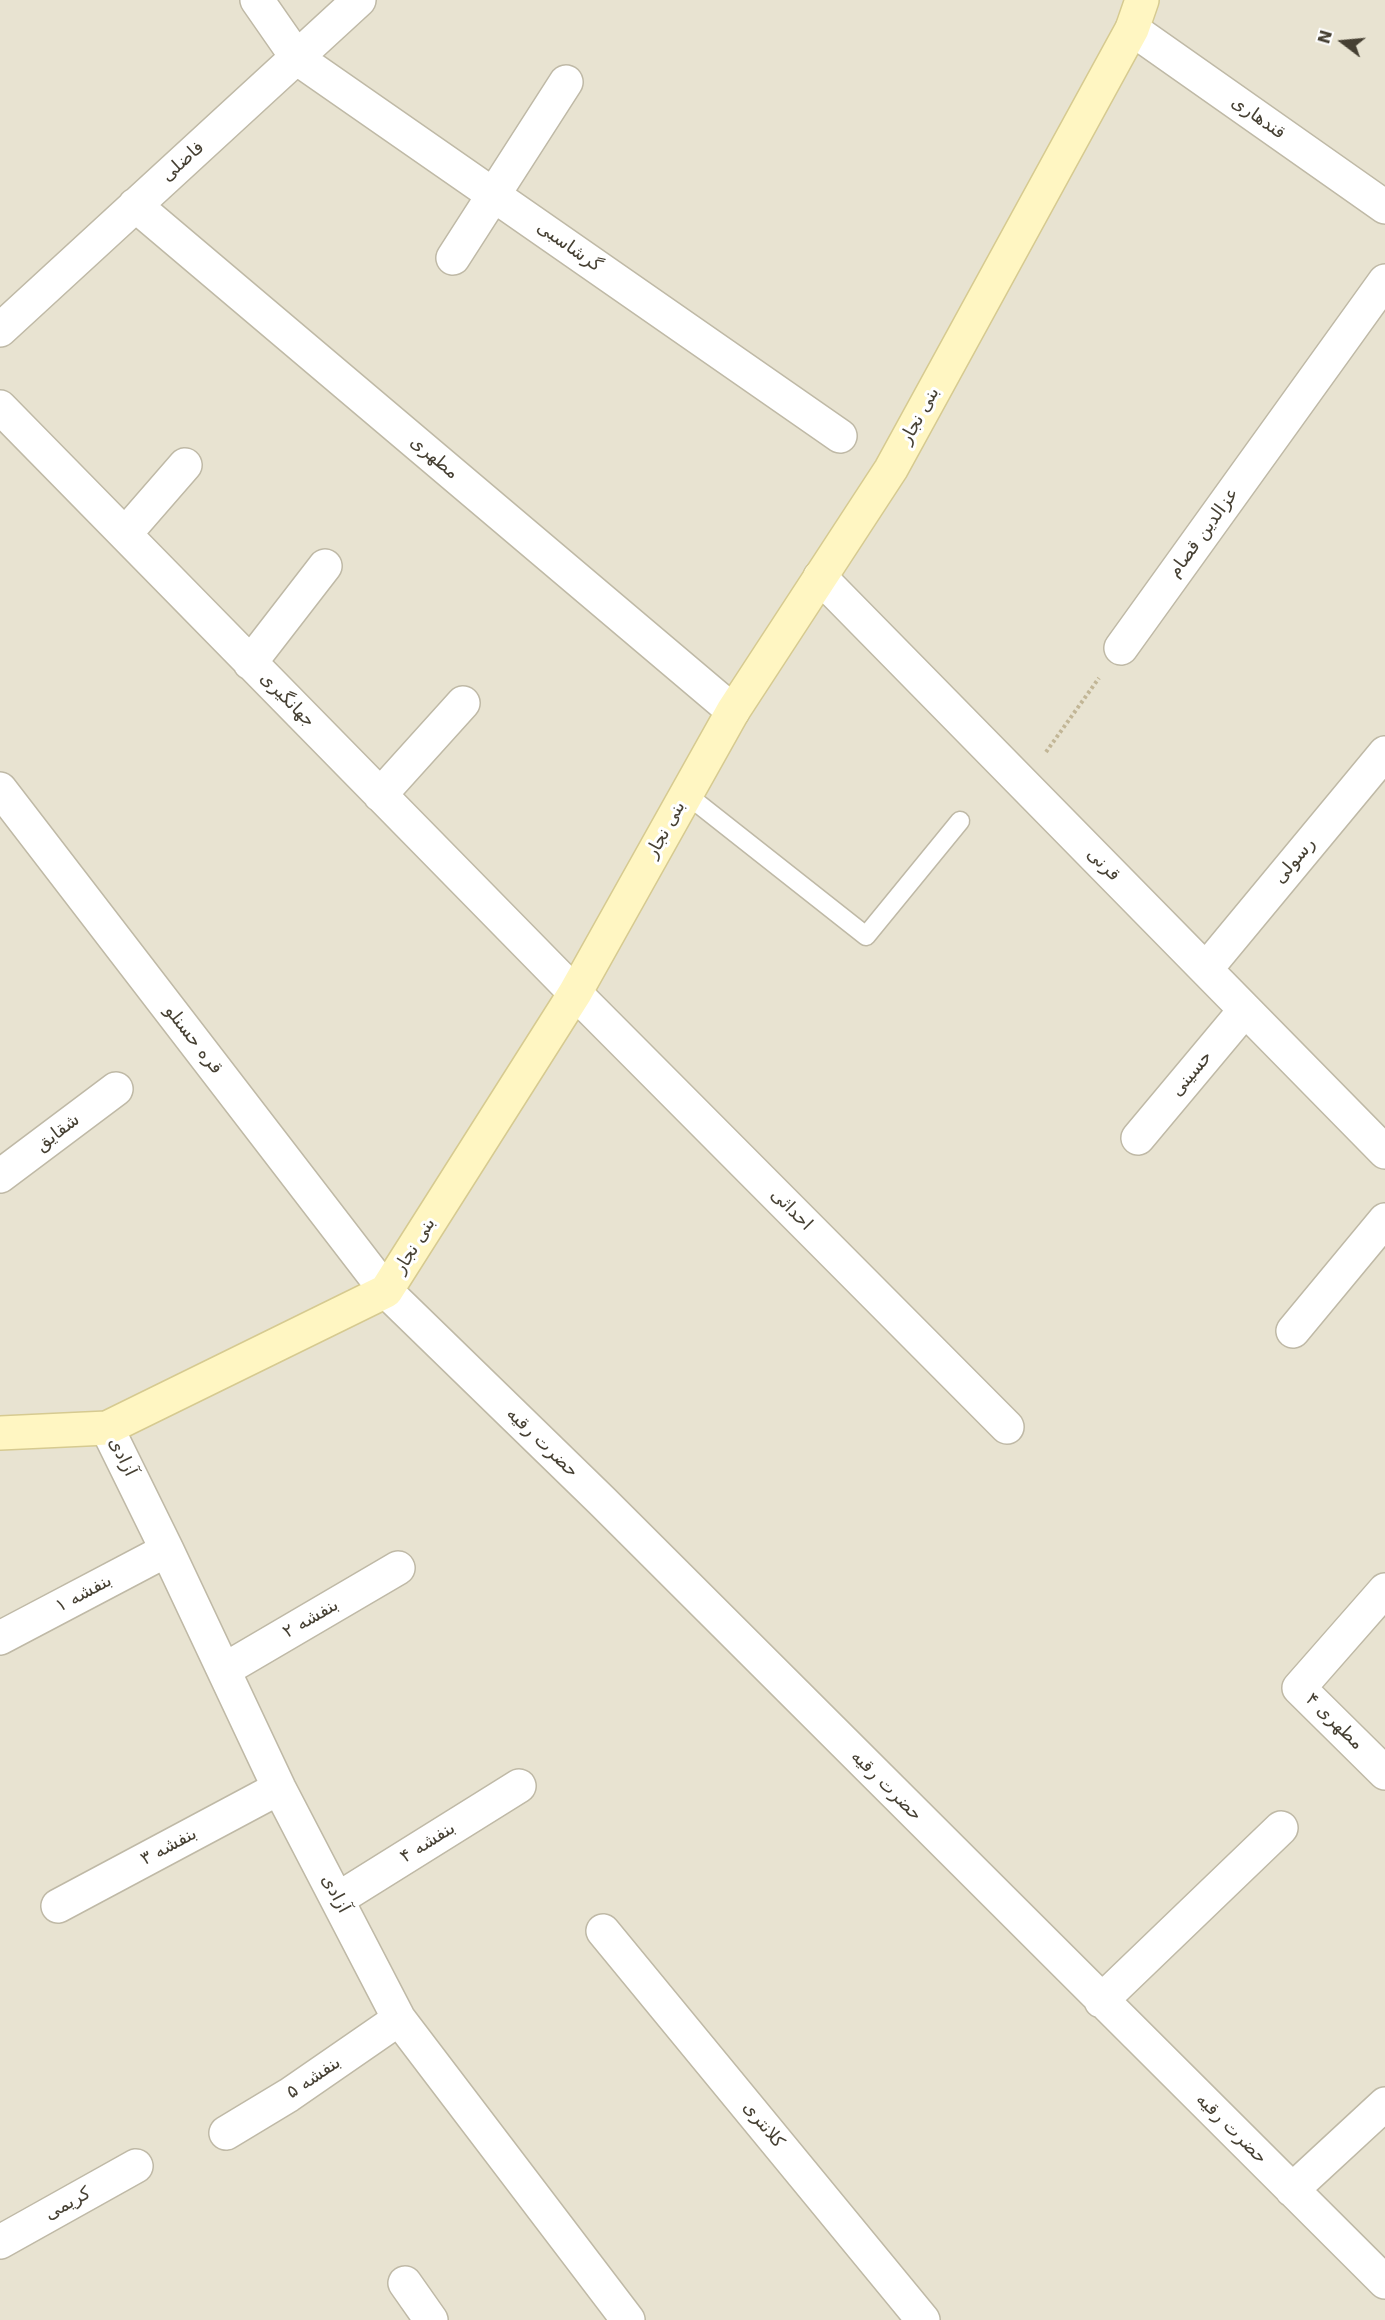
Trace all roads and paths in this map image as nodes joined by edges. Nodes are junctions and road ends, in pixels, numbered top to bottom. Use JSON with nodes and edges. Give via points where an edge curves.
{"nodes":[{"id":1,"x":257,"y":0,"type":"edge"},
{"id":2,"x":359,"y":0,"type":"edge"},
{"id":3,"x":1137,"y":15,"type":"edge"},
{"id":4,"x":297,"y":59,"type":"junction"},
{"id":5,"x":566,"y":82,"type":"dead end"},
{"id":6,"x":494,"y":196,"type":"junction"},
{"id":7,"x":135,"y":206,"type":"junction"},
{"id":8,"x":1385,"y":207,"type":"edge"},
{"id":9,"x":453,"y":258,"type":"dead end"},
{"id":10,"x":1385,"y":281,"type":"edge"},
{"id":11,"x":2,"y":324,"type":"edge"},
{"id":12,"x":0,"y":407,"type":"edge"},
{"id":13,"x":840,"y":436,"type":"dead end"},
{"id":14,"x":185,"y":465,"type":"dead end"},
{"id":15,"x":124,"y":534,"type":"junction"},
{"id":16,"x":325,"y":566,"type":"dead end"},
{"id":17,"x":820,"y":577,"type":"junction"},
{"id":18,"x":1121,"y":648,"type":"joint"},
{"id":19,"x":250,"y":663,"type":"junction"},
{"id":20,"x":463,"y":703,"type":"dead end"},
{"id":21,"x":733,"y":711,"type":"junction"},
{"id":22,"x":1385,"y":753,"type":"edge"},
{"id":23,"x":1023,"y":784,"type":"junction"},
{"id":24,"x":0,"y":789,"type":"edge"},
{"id":25,"x":686,"y":794,"type":"junction"},
{"id":26,"x":380,"y":795,"type":"junction"},
{"id":27,"x":960,"y":821,"type":"dead end"},
{"id":28,"x":1206,"y":969,"type":"junction"},
{"id":29,"x":575,"y":993,"type":"junction"},
{"id":30,"x":1245,"y":1010,"type":"junction"},
{"id":31,"x":116,"y":1089,"type":"dead end"},
{"id":32,"x":1138,"y":1138,"type":"dead end"},
{"id":33,"x":1385,"y":1152,"type":"edge"},
{"id":34,"x":0,"y":1176,"type":"edge"},
{"id":35,"x":1385,"y":1220,"type":"edge"},
{"id":36,"x":386,"y":1291,"type":"junction"},
{"id":37,"x":1293,"y":1331,"type":"dead end"},
{"id":38,"x":1007,"y":1427,"type":"dead end"},
{"id":39,"x":107,"y":1428,"type":"junction"},
{"id":40,"x":0,"y":1432,"type":"edge"},
{"id":41,"x":167,"y":1550,"type":"junction"},
{"id":42,"x":398,"y":1568,"type":"dead end"},
{"id":43,"x":1385,"y":1590,"type":"edge"},
{"id":44,"x":0,"y":1638,"type":"edge"},
{"id":45,"x":224,"y":1670,"type":"junction"},
{"id":46,"x":1385,"y":1773,"type":"edge"},
{"id":47,"x":519,"y":1786,"type":"dead end"},
{"id":48,"x":279,"y":1788,"type":"junction"},
{"id":49,"x":1281,"y":1828,"type":"dead end"},
{"id":50,"x":338,"y":1899,"type":"junction"},
{"id":51,"x":58,"y":1906,"type":"dead end"},
{"id":52,"x":603,"y":1931,"type":"dead end"},
{"id":53,"x":1101,"y":2001,"type":"junction"},
{"id":54,"x":399,"y":2019,"type":"junction"},
{"id":55,"x":1385,"y":2104,"type":"edge"},
{"id":56,"x":226,"y":2133,"type":"dead end"},
{"id":57,"x":136,"y":2166,"type":"dead end"},
{"id":58,"x":1292,"y":2190,"type":"junction"},
{"id":59,"x":0,"y":2242,"type":"edge"},
{"id":60,"x":1385,"y":2282,"type":"edge"},
{"id":61,"x":405,"y":2283,"type":"dead end"},
{"id":62,"x":431,"y":2320,"type":"edge"},
{"id":63,"x":628,"y":2320,"type":"edge"},
{"id":64,"x":923,"y":2320,"type":"edge"}],
"edges":[{"from":1,"to":4,"type":"street"},
{"from":2,"to":4,"type":"street","name":"فاضلی"},
{"from":3,"to":8,"type":"street","name":"قندهاری"},
{"from":3,"to":17,"type":"main road","name":"بنی نجار","via":[[891,469]]},
{"from":4,"to":6,"type":"street","name":"گرشاسبی"},
{"from":4,"to":7,"type":"street","name":"فاضلی"},
{"from":5,"to":6,"type":"street"},
{"from":6,"to":9,"type":"street"},
{"from":6,"to":13,"type":"street","name":"گرشاسبی"},
{"from":7,"to":11,"type":"street","name":"فاضلی"},
{"from":7,"to":21,"type":"street","name":"مطهری"},
{"from":10,"to":18,"type":"street","name":"عزالدین قصام"},
{"from":12,"to":15,"type":"street","name":"جهانگیری"},
{"from":14,"to":15,"type":"street"},
{"from":15,"to":19,"type":"street","name":"جهانگیری"},
{"from":16,"to":19,"type":"street"},
{"from":17,"to":21,"type":"main road","name":"بنی نجار"},
{"from":17,"to":23,"type":"street","name":"قرنی"},
{"from":18,"to":23,"type":"path"},
{"from":19,"to":26,"type":"street","name":"جهانگیری"},
{"from":20,"to":26,"type":"street"},
{"from":21,"to":25,"type":"main road","name":"بنی نجار"},
{"from":22,"to":28,"type":"street","name":"رسولی"},
{"from":23,"to":28,"type":"street","name":"قرنی"},
{"from":24,"to":36,"type":"street","name":"قره حسنلو"},
{"from":25,"to":27,"type":"lane","via":[[866,936]]},
{"from":25,"to":29,"type":"main road","name":"بنی نجار"},
{"from":26,"to":29,"type":"street","name":"جهانگیری"},
{"from":28,"to":30,"type":"street","name":"قرنی"},
{"from":29,"to":36,"type":"main road","name":"بنی نجار"},
{"from":29,"to":38,"type":"street","name":"احداثی"},
{"from":30,"to":32,"type":"street","name":"حسینی"},
{"from":30,"to":33,"type":"street","name":"قرنی"},
{"from":31,"to":34,"type":"street","name":"شقایق"},
{"from":35,"to":37,"type":"street"},
{"from":36,"to":39,"type":"main road","name":"بنی نجار"},
{"from":36,"to":53,"type":"street","name":"حضرت رقیه","via":[[602,1501]]},
{"from":39,"to":40,"type":"main road","name":"بنی نجار"},
{"from":39,"to":41,"type":"street","name":"آزادی"},
{"from":41,"to":44,"type":"street","name":"بنفشه ۱"},
{"from":41,"to":45,"type":"street","name":"آزادی"},
{"from":42,"to":45,"type":"street","name":"بنفشه ۲"},
{"from":43,"to":46,"type":"street","name":"مطهری ۴","via":[[1299,1688]]},
{"from":45,"to":48,"type":"street","name":"آزادی"},
{"from":47,"to":50,"type":"street","name":"بنفشه ۴"},
{"from":48,"to":50,"type":"street","name":"آزادی"},
{"from":48,"to":51,"type":"street","name":"بنفشه ۳"},
{"from":49,"to":53,"type":"street"},
{"from":50,"to":54,"type":"street","name":"آزادی"},
{"from":52,"to":64,"type":"street","name":"کلانتری"},
{"from":53,"to":58,"type":"street","name":"حضرت رقیه"},
{"from":54,"to":56,"type":"street","name":"بنفشه ۵"},
{"from":54,"to":63,"type":"street","name":"آزادی"},
{"from":55,"to":58,"type":"street"},
{"from":57,"to":59,"type":"street","name":"کریمی"},
{"from":58,"to":60,"type":"street","name":"حضرت رقیه"},
{"from":61,"to":62,"type":"street"}]}
